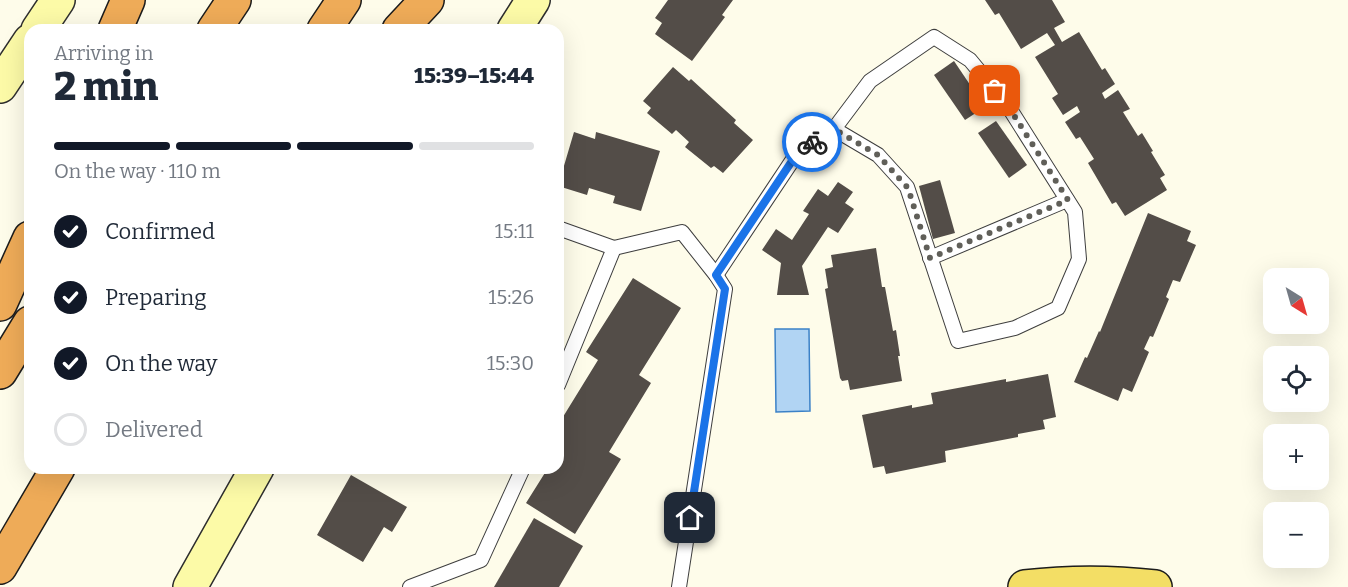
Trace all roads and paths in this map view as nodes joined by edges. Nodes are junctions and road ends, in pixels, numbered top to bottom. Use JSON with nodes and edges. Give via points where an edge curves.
{"nodes":[{"id":1,"x":58,"y":0,"type":"edge"},
{"id":2,"x":128,"y":0,"type":"edge"},
{"id":3,"x":234,"y":0,"type":"edge"},
{"id":4,"x":344,"y":0,"type":"edge"},
{"id":5,"x":427,"y":0,"type":"edge"},
{"id":6,"x":533,"y":0,"type":"edge"},
{"id":7,"x":42,"y":24,"type":"edge"},
{"id":8,"x":118,"y":24,"type":"edge"},
{"id":9,"x":218,"y":24,"type":"edge"},
{"id":10,"x":328,"y":24,"type":"edge"},
{"id":11,"x":405,"y":24,"type":"edge"},
{"id":12,"x":518,"y":24,"type":"edge"},
{"id":13,"x":24,"y":50,"type":"edge"},
{"id":14,"x":0,"y":86,"type":"edge"},
{"id":15,"x":834,"y":129,"type":"junction"},
{"id":16,"x":1068,"y":200,"type":"junction"},
{"id":17,"x":564,"y":230,"type":"edge"},
{"id":18,"x":614,"y":248,"type":"junction"},
{"id":19,"x":24,"y":251,"type":"edge"},
{"id":20,"x":930,"y":258,"type":"junction"},
{"id":21,"x":716,"y":275,"type":"junction"},
{"id":22,"x":0,"y":304,"type":"edge"},
{"id":23,"x":24,"y":333,"type":"edge"},
{"id":24,"x":564,"y":370,"type":"edge"},
{"id":25,"x":0,"y":372,"type":"edge"},
{"id":26,"x":55,"y":474,"type":"edge"},
{"id":27,"x":61,"y":474,"type":"edge"},
{"id":28,"x":254,"y":474,"type":"edge"},
{"id":29,"x":520,"y":474,"type":"edge"},
{"id":30,"x":41,"y":498,"type":"junction"},
{"id":31,"x":0,"y":567,"type":"edge"},
{"id":32,"x":190,"y":587,"type":"edge"},
{"id":33,"x":410,"y":587,"type":"edge"},
{"id":34,"x":679,"y":587,"type":"edge"},
{"id":35,"x":1025,"y":587,"type":"edge"},
{"id":36,"x":1155,"y":587,"type":"edge"}],
"edges":[{"from":1,"to":7,"type":"main road"},
{"from":2,"to":8,"type":"highway"},
{"from":3,"to":9,"type":"highway"},
{"from":4,"to":10,"type":"highway"},
{"from":5,"to":11,"type":"highway"},
{"from":6,"to":12,"type":"main road"},
{"from":13,"to":14,"type":"main road"},
{"from":15,"to":16,"type":"lane","via":[[870,81],[934,37],[970,60],[1008,106]]},
{"from":15,"to":20,"type":"lane","via":[[878,155],[908,188]]},
{"from":15,"to":21,"type":"lane","via":[[800,149]]},
{"from":16,"to":20,"type":"lane"},
{"from":16,"to":20,"type":"lane","via":[[1075,212],[1079,259],[1058,308],[1015,328],[958,342]]},
{"from":17,"to":18,"type":"lane"},
{"from":18,"to":21,"type":"lane","via":[[682,232]]},
{"from":18,"to":24,"type":"lane"},
{"from":19,"to":22,"type":"highway"},
{"from":21,"to":34,"type":"lane","via":[[725,289]]},
{"from":23,"to":25,"type":"highway"},
{"from":26,"to":30,"type":"highway"},
{"from":27,"to":30,"type":"highway"},
{"from":28,"to":32,"type":"main road"},
{"from":29,"to":33,"type":"lane","via":[[481,560]]},
{"from":30,"to":31,"type":"highway"},
{"from":35,"to":36,"type":"main road"}]}
